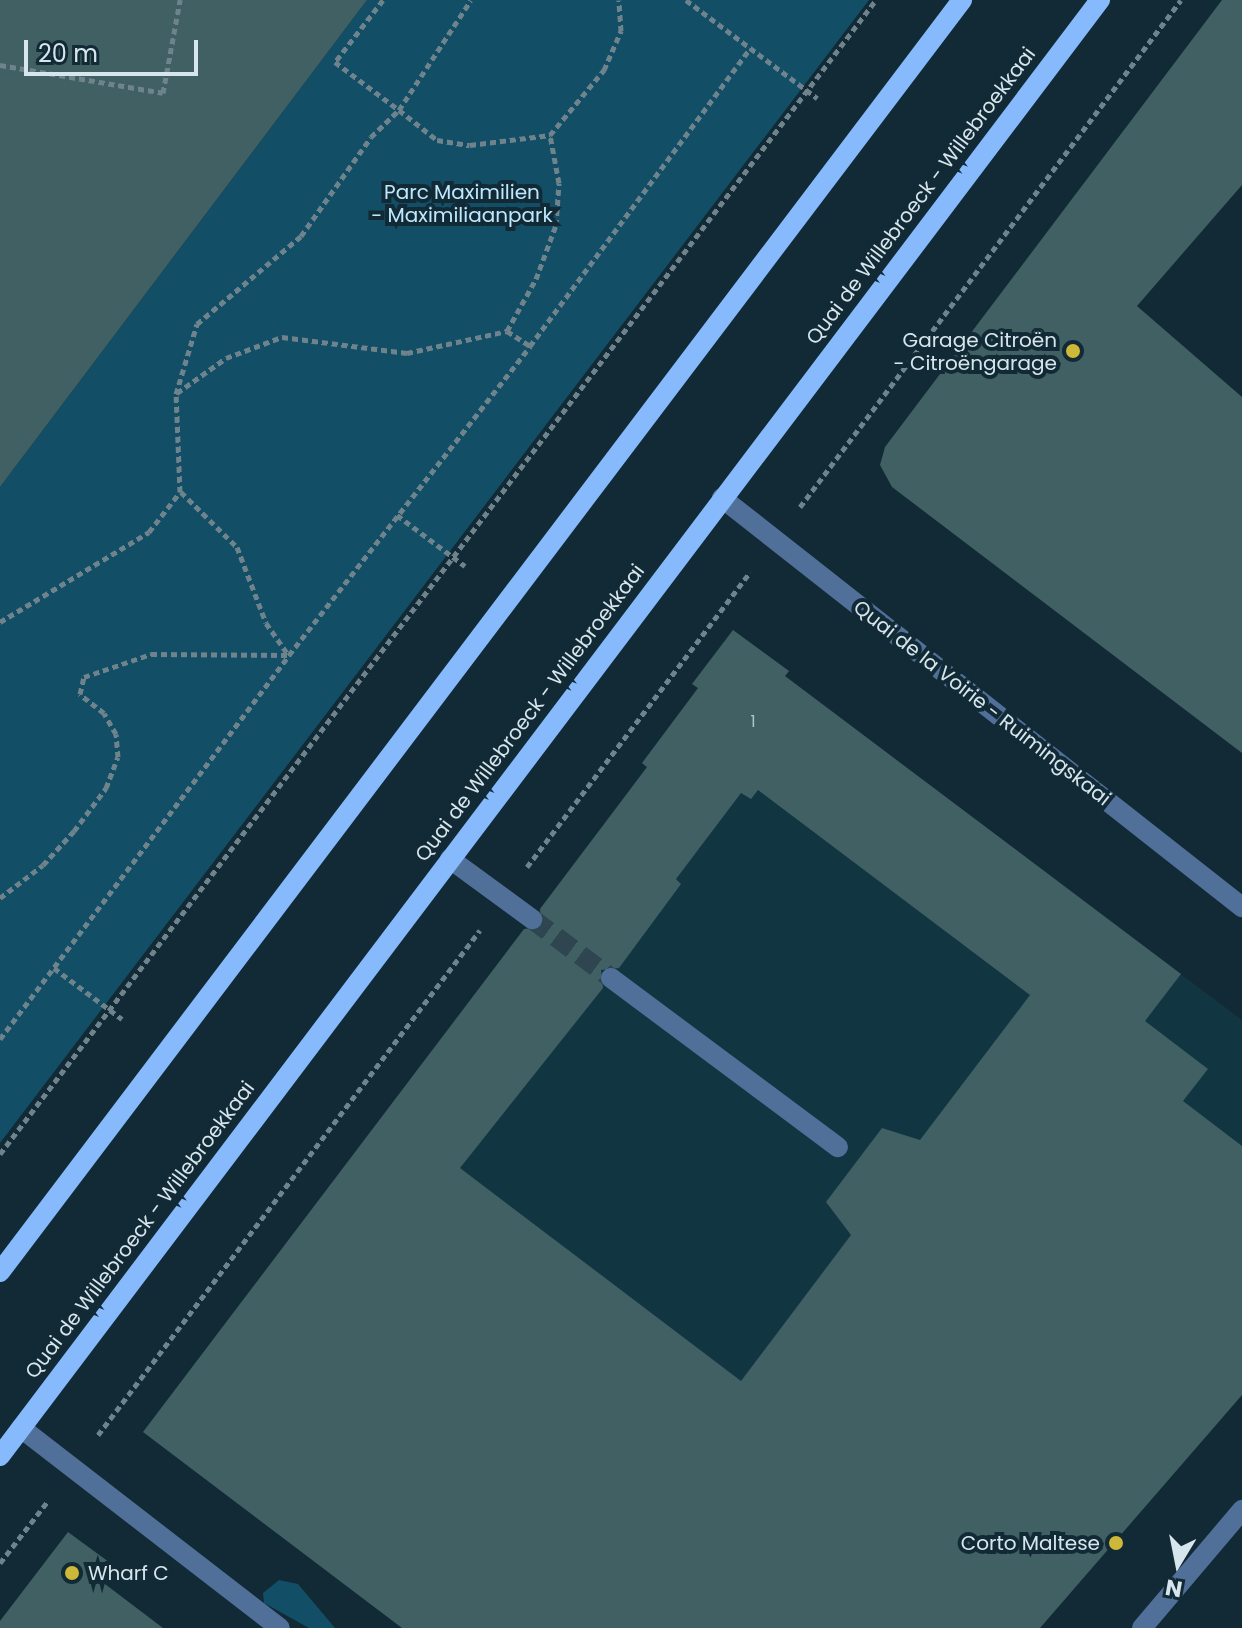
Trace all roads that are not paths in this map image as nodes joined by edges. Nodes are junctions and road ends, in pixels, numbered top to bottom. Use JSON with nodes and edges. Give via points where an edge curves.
{"nodes":[{"id":1,"x":962,"y":0,"type":"edge"},
{"id":2,"x":1100,"y":0,"type":"edge"},
{"id":3,"x":722,"y":498,"type":"junction"},
{"id":4,"x":450,"y":859,"type":"junction"},
{"id":5,"x":1242,"y":907,"type":"edge"},
{"id":6,"x":532,"y":919,"type":"tunnel mouth"},
{"id":7,"x":611,"y":978,"type":"tunnel mouth"},
{"id":8,"x":838,"y":1147,"type":"dead end"},
{"id":9,"x":0,"y":1272,"type":"edge"},
{"id":10,"x":21,"y":1428,"type":"junction"},
{"id":11,"x":0,"y":1456,"type":"edge"},
{"id":12,"x":1242,"y":1510,"type":"edge"},
{"id":13,"x":280,"y":1628,"type":"edge"},
{"id":14,"x":1142,"y":1628,"type":"edge"}],
"edges":[{"from":1,"to":9,"type":"main road"},
{"from":2,"to":3,"type":"main road","name":"Quai de Willebroeck - Willebroekkaai"},
{"from":3,"to":4,"type":"main road","name":"Quai de Willebroeck - Willebroekkaai"},
{"from":3,"to":5,"type":"street","name":"Quai de la Voirie - Ruimingskaai"},
{"from":4,"to":6,"type":"street"},
{"from":4,"to":10,"type":"main road","name":"Quai de Willebroeck - Willebroekkaai"},
{"from":7,"to":8,"type":"street"},
{"from":10,"to":11,"type":"main road","name":"Quai de Willebroeck - Willebroekkaai"},
{"from":10,"to":13,"type":"street"},
{"from":12,"to":14,"type":"street"}]}
